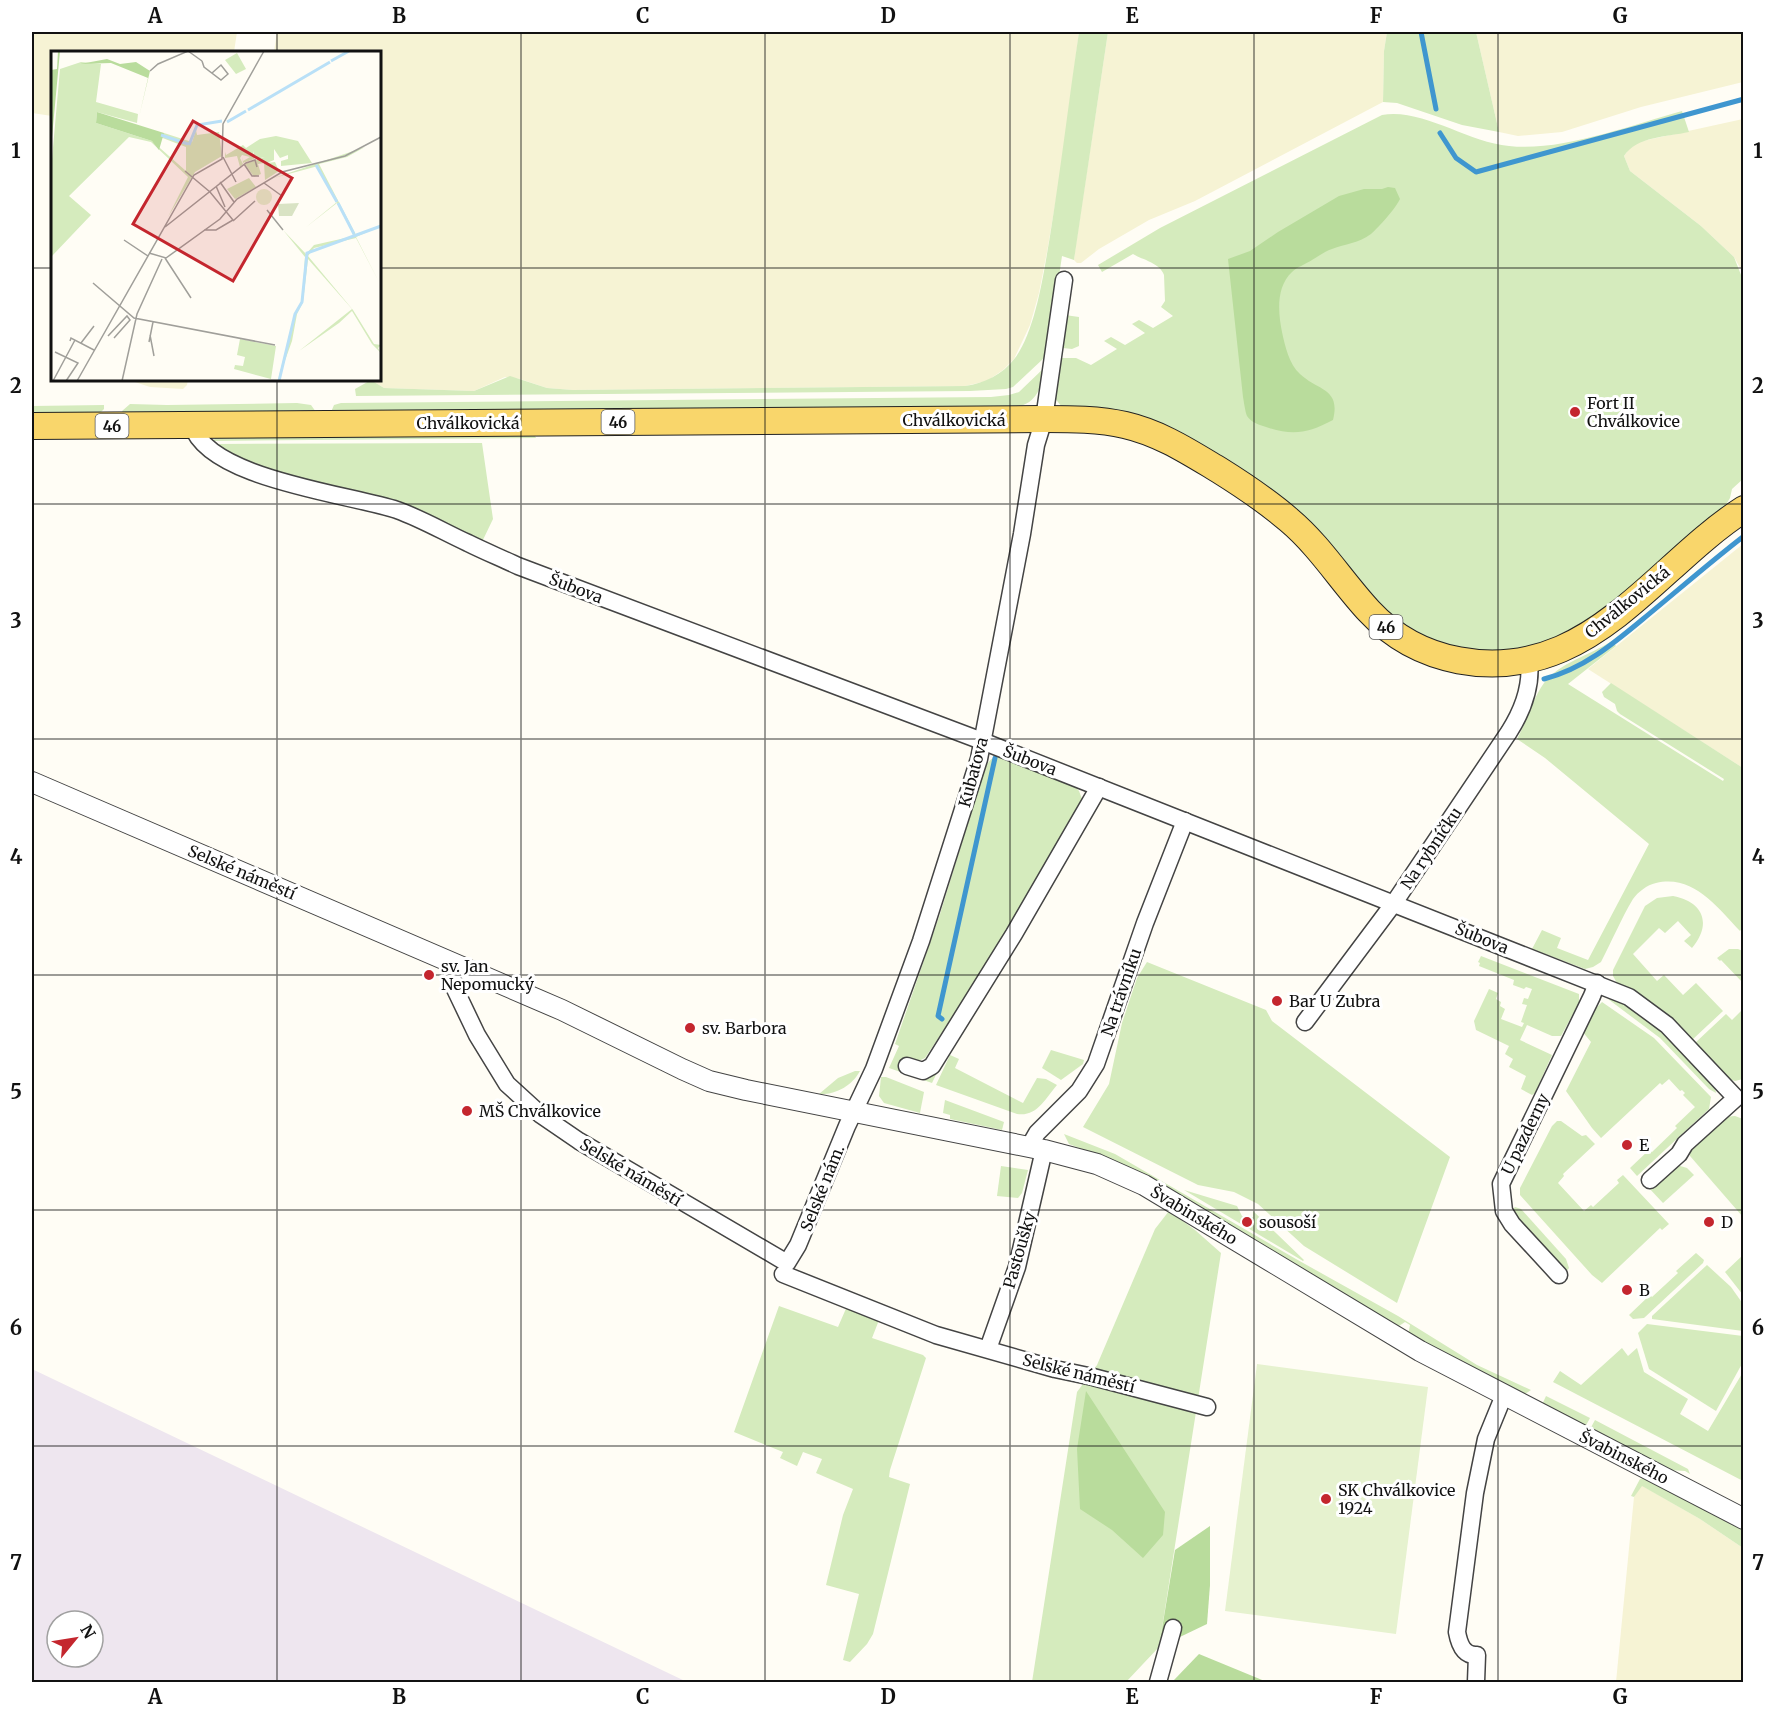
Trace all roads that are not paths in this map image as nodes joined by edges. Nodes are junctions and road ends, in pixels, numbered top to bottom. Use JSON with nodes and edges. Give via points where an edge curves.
{"nodes":[{"id":1,"x":1064,"y":280,"type":"dead end"},
{"id":2,"x":1044,"y":419,"type":"junction"},
{"id":3,"x":192,"y":425,"type":"junction"},
{"id":4,"x":32,"y":426,"type":"edge"},
{"id":5,"x":1743,"y":509,"type":"edge"},
{"id":6,"x":1529,"y":660,"type":"junction"},
{"id":7,"x":982,"y":741,"type":"junction"},
{"id":8,"x":32,"y":782,"type":"edge"},
{"id":9,"x":1099,"y":787,"type":"junction"},
{"id":10,"x":1185,"y":820,"type":"junction"},
{"id":11,"x":1394,"y":903,"type":"junction"},
{"id":12,"x":452,"y":962,"type":"junction"},
{"id":13,"x":1597,"y":983,"type":"junction"},
{"id":14,"x":1305,"y":1022,"type":"dead end"},
{"id":15,"x":907,"y":1066,"type":"dead end"},
{"id":16,"x":854,"y":1111,"type":"junction"},
{"id":17,"x":1037,"y":1149,"type":"junction"},
{"id":18,"x":1650,"y":1180,"type":"dead end"},
{"id":19,"x":785,"y":1269,"type":"junction"},
{"id":20,"x":1559,"y":1275,"type":"dead end"},
{"id":21,"x":988,"y":1349,"type":"junction"},
{"id":22,"x":1504,"y":1395,"type":"junction"},
{"id":23,"x":1207,"y":1407,"type":"dead end"},
{"id":24,"x":1743,"y":1519,"type":"edge"},
{"id":25,"x":1173,"y":1628,"type":"dead end"},
{"id":26,"x":1158,"y":1683,"type":"edge"},
{"id":27,"x":1476,"y":1683,"type":"edge"}],
"edges":[{"from":1,"to":2,"type":"street","name":"Kubatova"},
{"from":2,"to":3,"type":"main road","name":"Chválkovická","number":"46"},
{"from":2,"to":6,"type":"main road","name":"Chválkovická","number":"46","via":[[1124,425],[1190,452],[1287,518],[1376,618],[1417,647],[1475,663]]},
{"from":2,"to":7,"type":"street","name":"Kubatova"},
{"from":3,"to":4,"type":"main road","name":"Chválkovická","number":"46"},
{"from":3,"to":7,"type":"street","name":"Šubova","via":[[198,439],[210,451],[235,464],[301,487],[399,511],[518,566]]},
{"from":5,"to":6,"type":"main road","name":"Chválkovická","number":"46","via":[[1710,532],[1599,628],[1568,646]]},
{"from":6,"to":11,"type":"street","name":"Na rybníčku","via":[[1529,684],[1516,721]]},
{"from":7,"to":9,"type":"street","name":"Šubova"},
{"from":7,"to":16,"type":"street","name":"Kubatova","via":[[921,941],[874,1069]]},
{"from":8,"to":12,"type":"street","name":"Selské náměstí"},
{"from":9,"to":10,"type":"street","name":"Šubova"},
{"from":9,"to":15,"type":"street","via":[[932,1066],[923,1071]]},
{"from":10,"to":11,"type":"street","name":"Šubova"},
{"from":10,"to":17,"type":"street","name":"Na trávníku","via":[[1096,1064],[1079,1091],[1037,1133]]},
{"from":11,"to":13,"type":"street","name":"Šubova"},
{"from":11,"to":14,"type":"street","name":"Na rybníčku"},
{"from":12,"to":16,"type":"street","name":"Selské náměstí","via":[[709,1081]]},
{"from":12,"to":19,"type":"street","name":"Selské náměstí","via":[[455,989],[507,1084],[541,1115],[579,1141]]},
{"from":13,"to":18,"type":"street","name":"Šubova","via":[[1629,997],[1667,1025],[1736,1098]]},
{"from":13,"to":20,"type":"street","name":"U pazderny","via":[[1501,1184],[1504,1210],[1512,1224]]},
{"from":16,"to":17,"type":"street","name":"Švabinského"},
{"from":16,"to":19,"type":"street","name":"Selské nám."},
{"from":17,"to":21,"type":"street","name":"Pastoušky","via":[[1017,1267]]},
{"from":17,"to":22,"type":"street","name":"Švabinského","via":[[1097,1164],[1144,1185],[1420,1351]]},
{"from":19,"to":21,"type":"street","name":"Selské náměstí","via":[[936,1335]]},
{"from":21,"to":23,"type":"street","name":"Selské náměstí"},
{"from":22,"to":24,"type":"street","name":"Švabinského"},
{"from":22,"to":27,"type":"street","via":[[1486,1439],[1475,1493],[1457,1632],[1462,1648],[1471,1656],[1476,1655]]},
{"from":25,"to":26,"type":"street"}]}
